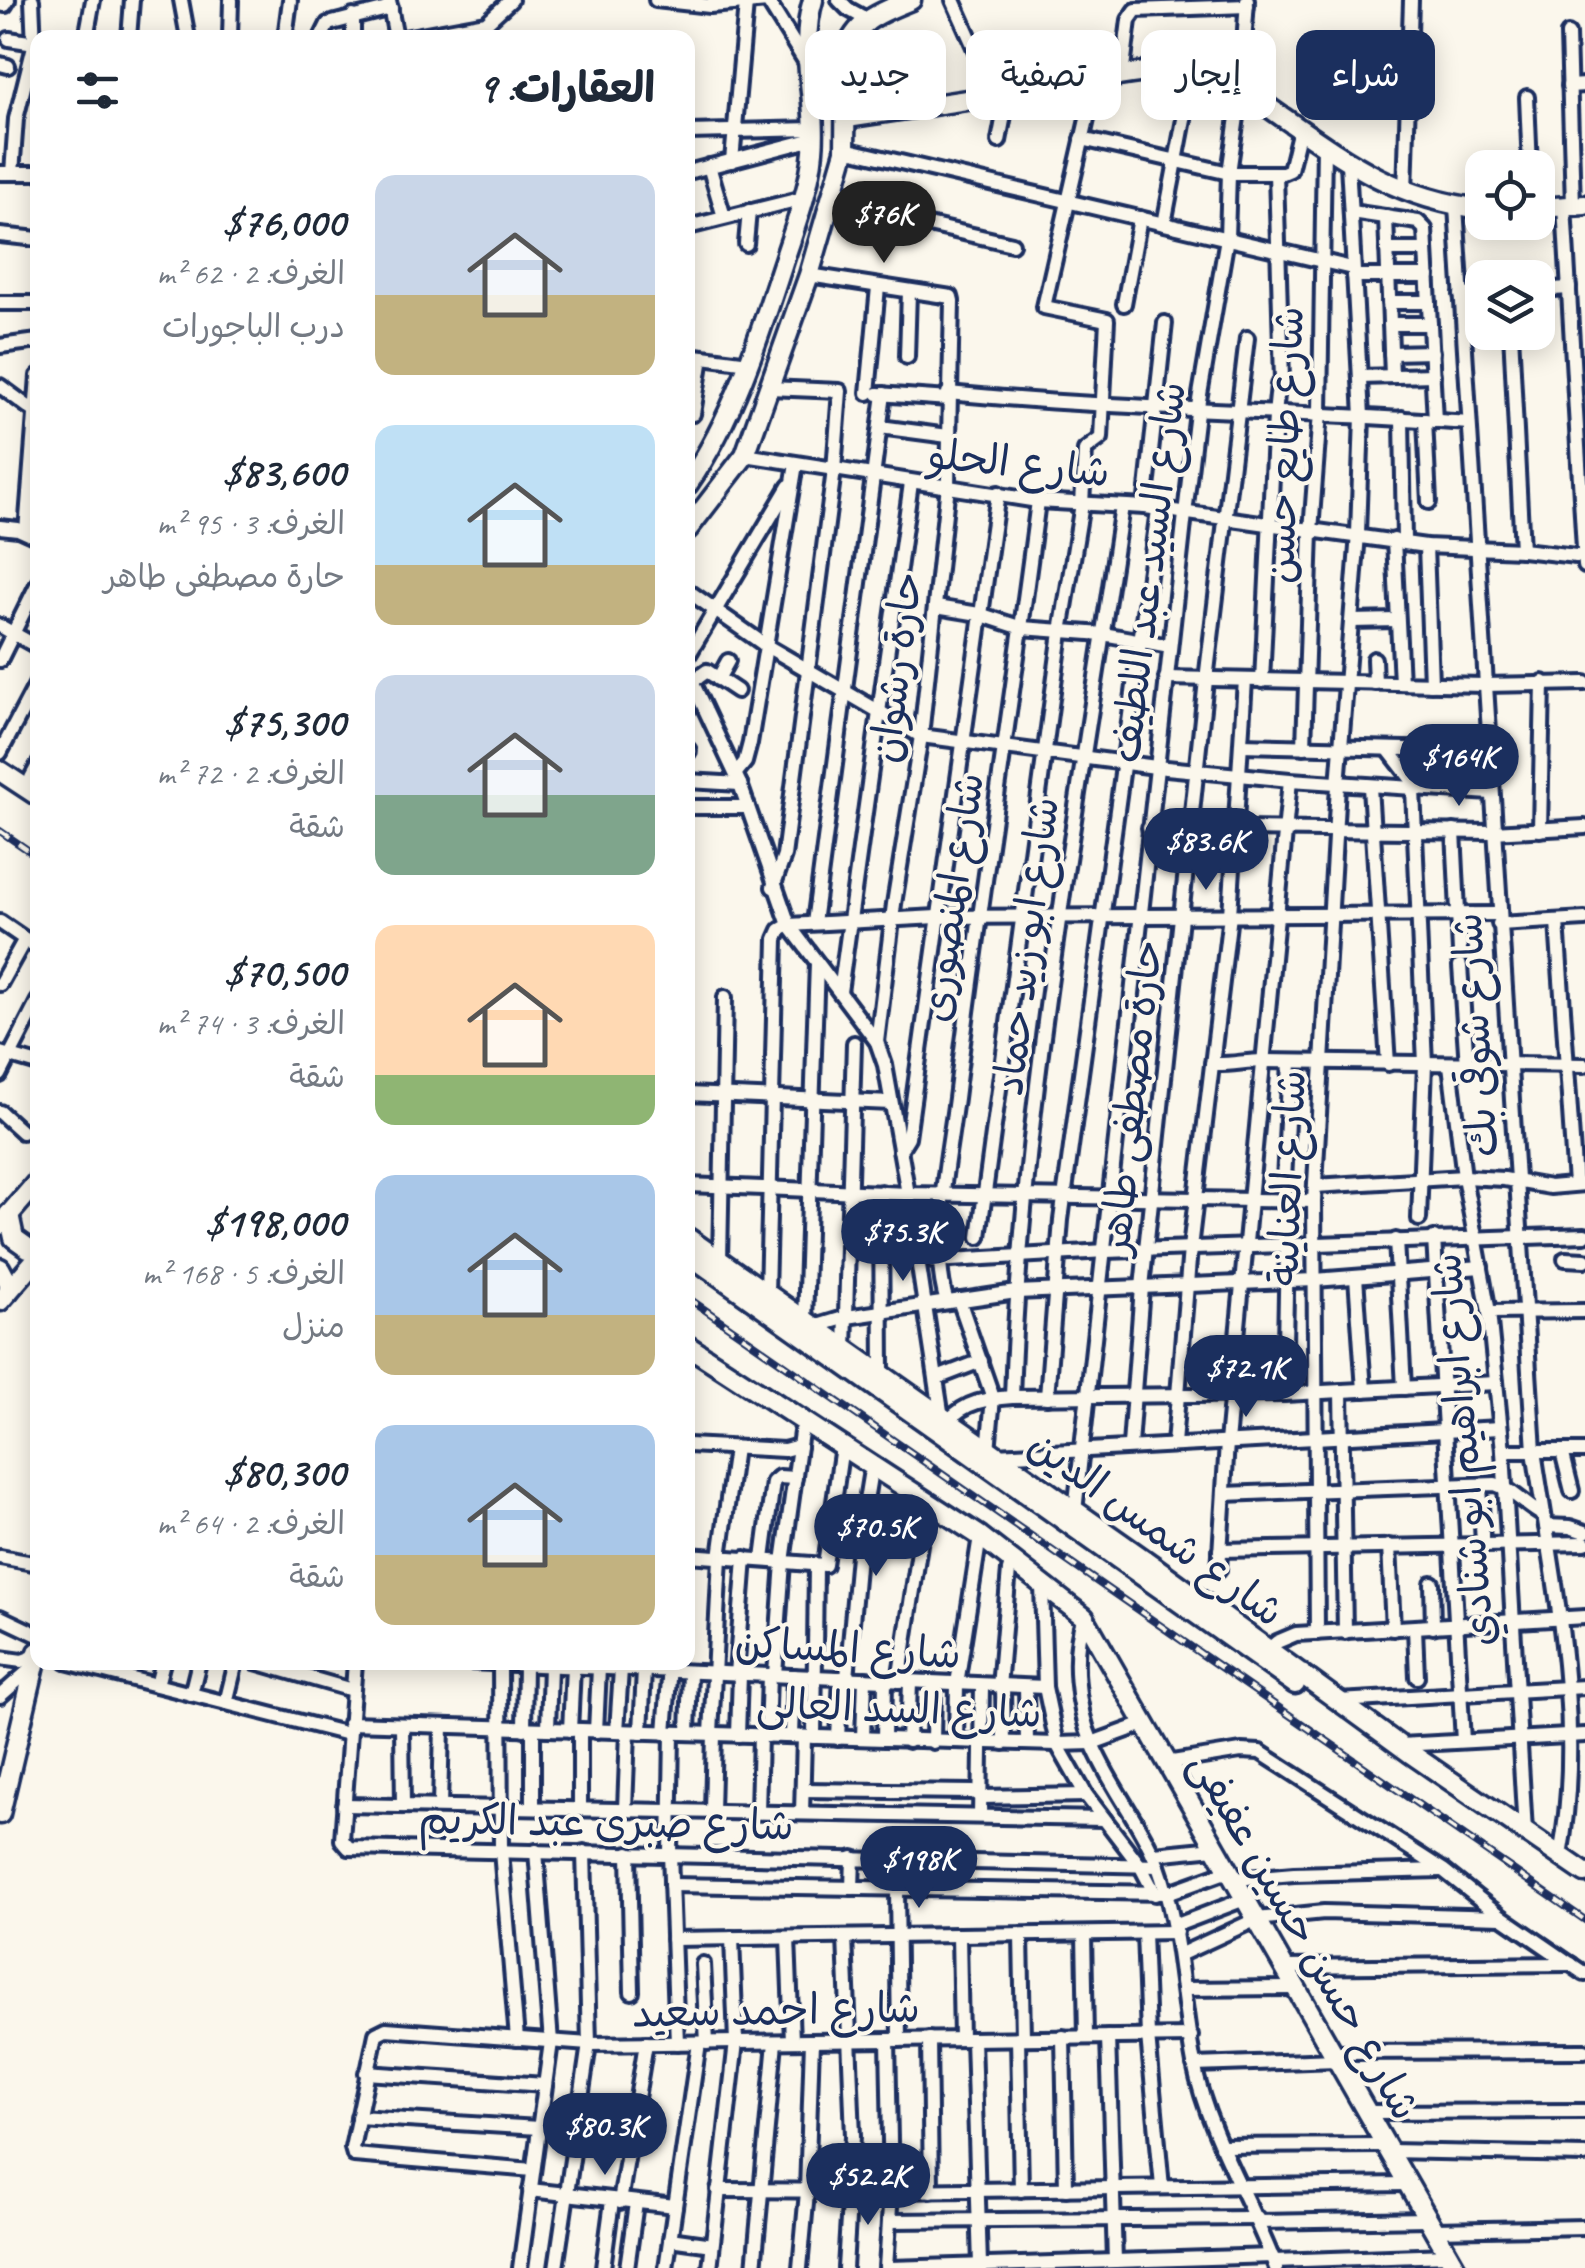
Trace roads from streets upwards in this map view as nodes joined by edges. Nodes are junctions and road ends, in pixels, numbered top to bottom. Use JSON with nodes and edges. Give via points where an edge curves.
{"nodes":[{"id":1,"x":8,"y":0,"type":"edge"},
{"id":2,"x":32,"y":0,"type":"edge"},
{"id":3,"x":94,"y":0,"type":"edge"},
{"id":4,"x":132,"y":0,"type":"edge"},
{"id":5,"x":181,"y":0,"type":"edge"},
{"id":6,"x":231,"y":0,"type":"edge"},
{"id":7,"x":290,"y":0,"type":"edge"},
{"id":8,"x":511,"y":0,"type":"edge"},
{"id":9,"x":656,"y":0,"type":"edge"},
{"id":10,"x":768,"y":0,"type":"edge"},
{"id":11,"x":813,"y":0,"type":"edge"},
{"id":12,"x":840,"y":0,"type":"edge"},
{"id":13,"x":911,"y":0,"type":"edge"},
{"id":14,"x":953,"y":0,"type":"edge"},
{"id":15,"x":1411,"y":0,"type":"edge"},
{"id":16,"x":1247,"y":3,"type":"edge"},
{"id":17,"x":0,"y":4,"type":"edge"},
{"id":18,"x":390,"y":4,"type":"edge"},
{"id":19,"x":746,"y":4,"type":"junction"},
{"id":20,"x":353,"y":16,"type":"junction"},
{"id":21,"x":868,"y":20,"type":"junction"},
{"id":22,"x":34,"y":30,"type":"edge"},
{"id":23,"x":88,"y":30,"type":"edge"},
{"id":24,"x":129,"y":30,"type":"edge"},
{"id":25,"x":187,"y":30,"type":"edge"},
{"id":26,"x":230,"y":30,"type":"edge"},
{"id":27,"x":286,"y":30,"type":"edge"},
{"id":28,"x":325,"y":30,"type":"edge"},
{"id":29,"x":353,"y":30,"type":"edge"},
{"id":30,"x":398,"y":30,"type":"edge"},
{"id":31,"x":485,"y":30,"type":"edge"},
{"id":32,"x":808,"y":30,"type":"edge"},
{"id":33,"x":857,"y":30,"type":"edge"},
{"id":34,"x":968,"y":30,"type":"edge"},
{"id":35,"x":1245,"y":30,"type":"edge"},
{"id":36,"x":1568,"y":34,"type":"dead end"},
{"id":37,"x":9,"y":39,"type":"dead end"},
{"id":38,"x":30,"y":42,"type":"edge"},
{"id":39,"x":805,"y":62,"type":"edge"},
{"id":40,"x":30,"y":63,"type":"edge"},
{"id":41,"x":1141,"y":75,"type":"edge"},
{"id":42,"x":1122,"y":76,"type":"joint"},
{"id":43,"x":1585,"y":85,"type":"edge"},
{"id":44,"x":1569,"y":86,"type":"junction"},
{"id":45,"x":1527,"y":97,"type":"dead end"},
{"id":46,"x":1276,"y":113,"type":"edge"},
{"id":47,"x":813,"y":120,"type":"edge"},
{"id":48,"x":848,"y":120,"type":"edge"},
{"id":49,"x":1000,"y":120,"type":"edge"},
{"id":50,"x":1087,"y":120,"type":"edge"},
{"id":51,"x":1184,"y":120,"type":"edge"},
{"id":52,"x":1236,"y":120,"type":"edge"},
{"id":53,"x":1300,"y":129,"type":"junction"},
{"id":54,"x":736,"y":131,"type":"junction"},
{"id":55,"x":695,"y":132,"type":"edge"},
{"id":56,"x":814,"y":134,"type":"junction"},
{"id":57,"x":1082,"y":139,"type":"junction"},
{"id":58,"x":999,"y":141,"type":"dead end"},
{"id":59,"x":1578,"y":144,"type":"edge"},
{"id":60,"x":1324,"y":145,"type":"junction"},
{"id":61,"x":845,"y":149,"type":"junction"},
{"id":62,"x":1529,"y":150,"type":"edge"},
{"id":63,"x":732,"y":160,"type":"junction"},
{"id":64,"x":1177,"y":161,"type":"junction"},
{"id":65,"x":1348,"y":163,"type":"junction"},
{"id":66,"x":709,"y":166,"type":"junction"},
{"id":67,"x":695,"y":170,"type":"edge"},
{"id":68,"x":1229,"y":172,"type":"junction"},
{"id":69,"x":6,"y":173,"type":"edge"},
{"id":70,"x":1276,"y":173,"type":"junction"},
{"id":71,"x":1405,"y":192,"type":"junction"},
{"id":72,"x":804,"y":198,"type":"junction"},
{"id":73,"x":1068,"y":201,"type":"junction"},
{"id":74,"x":832,"y":203,"type":"junction"},
{"id":75,"x":1456,"y":206,"type":"junction"},
{"id":76,"x":1574,"y":206,"type":"edge"},
{"id":77,"x":1465,"y":207,"type":"edge"},
{"id":78,"x":748,"y":211,"type":"junction"},
{"id":79,"x":1351,"y":212,"type":"junction"},
{"id":80,"x":724,"y":217,"type":"junction"},
{"id":81,"x":1386,"y":217,"type":"junction"},
{"id":82,"x":1140,"y":218,"type":"junction"},
{"id":83,"x":695,"y":224,"type":"edge"},
{"id":84,"x":1164,"y":224,"type":"junction"},
{"id":85,"x":0,"y":235,"type":"edge"},
{"id":86,"x":1227,"y":238,"type":"junction"},
{"id":87,"x":30,"y":239,"type":"edge"},
{"id":88,"x":746,"y":244,"type":"dead end"},
{"id":89,"x":1012,"y":244,"type":"dead end"},
{"id":90,"x":789,"y":246,"type":"junction"},
{"id":91,"x":1277,"y":250,"type":"junction"},
{"id":92,"x":1388,"y":250,"type":"junction"},
{"id":93,"x":1426,"y":250,"type":"junction"},
{"id":94,"x":1322,"y":261,"type":"junction"},
{"id":95,"x":1585,"y":262,"type":"edge"},
{"id":96,"x":1567,"y":263,"type":"junction"},
{"id":97,"x":810,"y":271,"type":"junction"},
{"id":98,"x":1354,"y":272,"type":"junction"},
{"id":99,"x":780,"y":275,"type":"junction"},
{"id":100,"x":1388,"y":276,"type":"junction"},
{"id":101,"x":1428,"y":276,"type":"junction"},
{"id":102,"x":878,"y":287,"type":"junction"},
{"id":103,"x":1568,"y":288,"type":"junction"},
{"id":104,"x":1555,"y":289,"type":"edge"},
{"id":105,"x":909,"y":291,"type":"junction"},
{"id":106,"x":1461,"y":295,"type":"junction"},
{"id":107,"x":1465,"y":295,"type":"edge"},
{"id":108,"x":1389,"y":302,"type":"junction"},
{"id":109,"x":1429,"y":302,"type":"junction"},
{"id":110,"x":0,"y":303,"type":"edge"},
{"id":111,"x":30,"y":303,"type":"edge"},
{"id":112,"x":1124,"y":304,"type":"dead end"},
{"id":113,"x":1165,"y":323,"type":"dead end"},
{"id":114,"x":1390,"y":324,"type":"junction"},
{"id":115,"x":1430,"y":324,"type":"junction"},
{"id":116,"x":1247,"y":338,"type":"dead end"},
{"id":117,"x":30,"y":343,"type":"edge"},
{"id":118,"x":0,"y":346,"type":"edge"},
{"id":119,"x":1512,"y":350,"type":"edge"},
{"id":120,"x":1432,"y":352,"type":"junction"},
{"id":121,"x":1391,"y":353,"type":"junction"},
{"id":122,"x":695,"y":356,"type":"edge"},
{"id":123,"x":907,"y":357,"type":"dead end"},
{"id":124,"x":750,"y":363,"type":"junction"},
{"id":125,"x":1579,"y":370,"type":"edge"},
{"id":126,"x":1433,"y":375,"type":"junction"},
{"id":127,"x":1392,"y":376,"type":"junction"},
{"id":128,"x":1360,"y":377,"type":"junction"},
{"id":129,"x":0,"y":386,"type":"edge"},
{"id":130,"x":768,"y":388,"type":"junction"},
{"id":131,"x":877,"y":394,"type":"junction"},
{"id":132,"x":949,"y":396,"type":"junction"},
{"id":133,"x":1102,"y":405,"type":"junction"},
{"id":134,"x":30,"y":408,"type":"edge"},
{"id":135,"x":1156,"y":408,"type":"junction"},
{"id":136,"x":1197,"y":412,"type":"junction"},
{"id":137,"x":1239,"y":413,"type":"junction"},
{"id":138,"x":1320,"y":413,"type":"junction"},
{"id":139,"x":695,"y":415,"type":"edge"},
{"id":140,"x":1276,"y":416,"type":"junction"},
{"id":141,"x":1362,"y":416,"type":"junction"},
{"id":142,"x":1402,"y":418,"type":"junction"},
{"id":143,"x":726,"y":420,"type":"junction"},
{"id":144,"x":1430,"y":420,"type":"junction"},
{"id":145,"x":1468,"y":423,"type":"junction"},
{"id":146,"x":880,"y":427,"type":"junction"},
{"id":147,"x":948,"y":436,"type":"junction"},
{"id":148,"x":745,"y":455,"type":"junction"},
{"id":149,"x":796,"y":464,"type":"junction"},
{"id":150,"x":834,"y":470,"type":"junction"},
{"id":151,"x":695,"y":472,"type":"edge"},
{"id":152,"x":874,"y":478,"type":"junction"},
{"id":153,"x":793,"y":479,"type":"junction"},
{"id":154,"x":911,"y":484,"type":"junction"},
{"id":155,"x":948,"y":486,"type":"junction"},
{"id":156,"x":998,"y":494,"type":"junction"},
{"id":157,"x":1038,"y":501,"type":"junction"},
{"id":158,"x":1429,"y":502,"type":"dead end"},
{"id":159,"x":1082,"y":504,"type":"junction"},
{"id":160,"x":1122,"y":506,"type":"junction"},
{"id":161,"x":1151,"y":508,"type":"junction"},
{"id":162,"x":1184,"y":514,"type":"junction"},
{"id":163,"x":1224,"y":518,"type":"junction"},
{"id":164,"x":695,"y":520,"type":"edge"},
{"id":165,"x":1272,"y":525,"type":"junction"},
{"id":166,"x":0,"y":527,"type":"edge"},
{"id":167,"x":1311,"y":531,"type":"junction"},
{"id":168,"x":30,"y":534,"type":"edge"},
{"id":169,"x":1358,"y":534,"type":"junction"},
{"id":170,"x":1399,"y":541,"type":"junction"},
{"id":171,"x":1426,"y":546,"type":"junction"},
{"id":172,"x":1477,"y":549,"type":"junction"},
{"id":173,"x":1522,"y":550,"type":"junction"},
{"id":174,"x":1585,"y":557,"type":"edge"},
{"id":175,"x":1585,"y":566,"type":"edge"},
{"id":176,"x":30,"y":595,"type":"edge"},
{"id":177,"x":695,"y":597,"type":"edge"},
{"id":178,"x":936,"y":607,"type":"junction"},
{"id":179,"x":714,"y":612,"type":"junction"},
{"id":180,"x":979,"y":614,"type":"junction"},
{"id":181,"x":1352,"y":620,"type":"junction"},
{"id":182,"x":1397,"y":620,"type":"junction"},
{"id":183,"x":1022,"y":628,"type":"junction"},
{"id":184,"x":6,"y":630,"type":"edge"},
{"id":185,"x":1060,"y":632,"type":"junction"},
{"id":186,"x":1103,"y":634,"type":"junction"},
{"id":187,"x":1140,"y":641,"type":"junction"},
{"id":188,"x":30,"y":643,"type":"edge"},
{"id":189,"x":695,"y":644,"type":"edge"},
{"id":190,"x":765,"y":645,"type":"junction"},
{"id":191,"x":1170,"y":646,"type":"junction"},
{"id":192,"x":1374,"y":658,"type":"dead end"},
{"id":193,"x":0,"y":660,"type":"edge"},
{"id":194,"x":728,"y":661,"type":"dead end"},
{"id":195,"x":808,"y":670,"type":"junction"},
{"id":196,"x":695,"y":673,"type":"edge"},
{"id":197,"x":1166,"y":678,"type":"junction"},
{"id":198,"x":718,"y":679,"type":"junction"},
{"id":199,"x":1206,"y":680,"type":"junction"},
{"id":200,"x":1245,"y":680,"type":"junction"},
{"id":201,"x":1262,"y":681,"type":"junction"},
{"id":202,"x":1306,"y":682,"type":"junction"},
{"id":203,"x":1348,"y":682,"type":"junction"},
{"id":204,"x":1375,"y":682,"type":"junction"},
{"id":205,"x":1544,"y":682,"type":"junction"},
{"id":206,"x":1585,"y":682,"type":"edge"},
{"id":207,"x":1401,"y":683,"type":"junction"},
{"id":208,"x":1432,"y":684,"type":"junction"},
{"id":209,"x":1484,"y":684,"type":"junction"},
{"id":210,"x":695,"y":688,"type":"edge"},
{"id":211,"x":736,"y":691,"type":"dead end"},
{"id":212,"x":844,"y":691,"type":"junction"},
{"id":213,"x":30,"y":696,"type":"edge"},
{"id":214,"x":880,"y":713,"type":"junction"},
{"id":215,"x":921,"y":736,"type":"junction"},
{"id":216,"x":962,"y":742,"type":"junction"},
{"id":217,"x":1241,"y":745,"type":"junction"},
{"id":218,"x":1004,"y":747,"type":"junction"},
{"id":219,"x":1304,"y":747,"type":"junction"},
{"id":220,"x":1342,"y":748,"type":"junction"},
{"id":221,"x":1388,"y":749,"type":"junction"},
{"id":222,"x":1428,"y":750,"type":"junction"},
{"id":223,"x":1045,"y":752,"type":"junction"},
{"id":224,"x":1488,"y":752,"type":"junction"},
{"id":225,"x":0,"y":756,"type":"edge"},
{"id":226,"x":1082,"y":757,"type":"junction"},
{"id":227,"x":1124,"y":762,"type":"junction"},
{"id":228,"x":1156,"y":767,"type":"junction"},
{"id":229,"x":0,"y":771,"type":"edge"},
{"id":230,"x":1197,"y":771,"type":"junction"},
{"id":231,"x":30,"y":772,"type":"edge"},
{"id":232,"x":1239,"y":775,"type":"junction"},
{"id":233,"x":738,"y":779,"type":"junction"},
{"id":234,"x":1290,"y":780,"type":"junction"},
{"id":235,"x":695,"y":781,"type":"edge"},
{"id":236,"x":1338,"y":785,"type":"junction"},
{"id":237,"x":1370,"y":786,"type":"junction"},
{"id":238,"x":1416,"y":789,"type":"junction"},
{"id":239,"x":30,"y":791,"type":"edge"},
{"id":240,"x":1462,"y":791,"type":"junction"},
{"id":241,"x":1491,"y":793,"type":"junction"},
{"id":242,"x":695,"y":807,"type":"edge"},
{"id":243,"x":748,"y":807,"type":"junction"},
{"id":244,"x":1150,"y":828,"type":"junction"},
{"id":245,"x":1191,"y":828,"type":"junction"},
{"id":246,"x":1236,"y":828,"type":"junction"},
{"id":247,"x":1373,"y":828,"type":"junction"},
{"id":248,"x":1585,"y":828,"type":"edge"},
{"id":249,"x":1285,"y":829,"type":"junction"},
{"id":250,"x":1335,"y":830,"type":"junction"},
{"id":251,"x":1415,"y":830,"type":"junction"},
{"id":252,"x":1454,"y":830,"type":"junction"},
{"id":253,"x":1540,"y":830,"type":"junction"},
{"id":254,"x":1493,"y":832,"type":"junction"},
{"id":255,"x":773,"y":887,"type":"junction"},
{"id":256,"x":1276,"y":914,"type":"junction"},
{"id":257,"x":1458,"y":914,"type":"junction"},
{"id":258,"x":1140,"y":915,"type":"junction"},
{"id":259,"x":1182,"y":915,"type":"junction"},
{"id":260,"x":1230,"y":915,"type":"junction"},
{"id":261,"x":1379,"y":915,"type":"junction"},
{"id":262,"x":1419,"y":915,"type":"junction"},
{"id":263,"x":936,"y":916,"type":"junction"},
{"id":264,"x":978,"y":916,"type":"junction"},
{"id":265,"x":1022,"y":916,"type":"junction"},
{"id":266,"x":1061,"y":916,"type":"junction"},
{"id":267,"x":1102,"y":916,"type":"junction"},
{"id":268,"x":1330,"y":916,"type":"junction"},
{"id":269,"x":892,"y":919,"type":"junction"},
{"id":270,"x":1499,"y":919,"type":"junction"},
{"id":271,"x":1585,"y":919,"type":"edge"},
{"id":272,"x":850,"y":921,"type":"junction"},
{"id":273,"x":0,"y":922,"type":"edge"},
{"id":274,"x":1556,"y":922,"type":"junction"},
{"id":275,"x":814,"y":924,"type":"junction"},
{"id":276,"x":789,"y":925,"type":"junction"},
{"id":277,"x":25,"y":939,"type":"junction"},
{"id":278,"x":30,"y":942,"type":"edge"},
{"id":279,"x":817,"y":963,"type":"junction"},
{"id":280,"x":0,"y":984,"type":"edge"},
{"id":281,"x":840,"y":992,"type":"junction"},
{"id":282,"x":725,"y":997,"type":"dead end"},
{"id":283,"x":30,"y":1014,"type":"edge"},
{"id":284,"x":877,"y":1042,"type":"junction"},
{"id":285,"x":854,"y":1043,"type":"dead end"},
{"id":286,"x":5,"y":1055,"type":"edge"},
{"id":287,"x":1263,"y":1061,"type":"junction"},
{"id":288,"x":30,"y":1062,"type":"edge"},
{"id":289,"x":1290,"y":1062,"type":"junction"},
{"id":290,"x":1322,"y":1063,"type":"junction"},
{"id":291,"x":1212,"y":1064,"type":"junction"},
{"id":292,"x":1388,"y":1064,"type":"junction"},
{"id":293,"x":1426,"y":1064,"type":"junction"},
{"id":294,"x":1450,"y":1064,"type":"junction"},
{"id":295,"x":1466,"y":1065,"type":"junction"},
{"id":296,"x":1508,"y":1065,"type":"junction"},
{"id":297,"x":1568,"y":1065,"type":"junction"},
{"id":298,"x":1585,"y":1065,"type":"edge"},
{"id":299,"x":0,"y":1075,"type":"edge"},
{"id":300,"x":695,"y":1094,"type":"edge"},
{"id":301,"x":724,"y":1096,"type":"junction"},
{"id":302,"x":771,"y":1097,"type":"junction"},
{"id":303,"x":812,"y":1099,"type":"junction"},
{"id":304,"x":852,"y":1101,"type":"junction"},
{"id":305,"x":891,"y":1102,"type":"junction"},
{"id":306,"x":0,"y":1112,"type":"edge"},
{"id":307,"x":22,"y":1132,"type":"dead end"},
{"id":308,"x":900,"y":1150,"type":"junction"},
{"id":309,"x":1464,"y":1177,"type":"junction"},
{"id":310,"x":1420,"y":1178,"type":"junction"},
{"id":311,"x":1516,"y":1181,"type":"junction"},
{"id":312,"x":1580,"y":1184,"type":"edge"},
{"id":313,"x":695,"y":1186,"type":"edge"},
{"id":314,"x":1315,"y":1186,"type":"junction"},
{"id":315,"x":770,"y":1187,"type":"junction"},
{"id":316,"x":723,"y":1188,"type":"junction"},
{"id":317,"x":808,"y":1188,"type":"junction"},
{"id":318,"x":30,"y":1190,"type":"edge"},
{"id":319,"x":850,"y":1190,"type":"junction"},
{"id":320,"x":880,"y":1192,"type":"junction"},
{"id":321,"x":908,"y":1194,"type":"junction"},
{"id":322,"x":945,"y":1194,"type":"junction"},
{"id":323,"x":984,"y":1194,"type":"junction"},
{"id":324,"x":1026,"y":1195,"type":"junction"},
{"id":325,"x":1064,"y":1197,"type":"junction"},
{"id":326,"x":1110,"y":1198,"type":"junction"},
{"id":327,"x":1153,"y":1199,"type":"junction"},
{"id":328,"x":1196,"y":1200,"type":"junction"},
{"id":329,"x":1250,"y":1200,"type":"junction"},
{"id":330,"x":1283,"y":1201,"type":"junction"},
{"id":331,"x":1314,"y":1201,"type":"junction"},
{"id":332,"x":4,"y":1219,"type":"edge"},
{"id":333,"x":1419,"y":1219,"type":"dead end"},
{"id":334,"x":1585,"y":1234,"type":"edge"},
{"id":335,"x":1520,"y":1235,"type":"junction"},
{"id":336,"x":979,"y":1237,"type":"dead end"},
{"id":337,"x":1476,"y":1237,"type":"junction"},
{"id":338,"x":1434,"y":1238,"type":"junction"},
{"id":339,"x":1396,"y":1240,"type":"junction"},
{"id":340,"x":695,"y":1243,"type":"edge"},
{"id":341,"x":1315,"y":1243,"type":"junction"},
{"id":342,"x":1287,"y":1244,"type":"junction"},
{"id":343,"x":1246,"y":1246,"type":"junction"},
{"id":344,"x":1190,"y":1248,"type":"junction"},
{"id":345,"x":30,"y":1249,"type":"edge"},
{"id":346,"x":1146,"y":1250,"type":"junction"},
{"id":347,"x":1106,"y":1251,"type":"junction"},
{"id":348,"x":1057,"y":1254,"type":"junction"},
{"id":349,"x":1020,"y":1256,"type":"junction"},
{"id":350,"x":695,"y":1259,"type":"edge"},
{"id":351,"x":938,"y":1260,"type":"junction"},
{"id":352,"x":1566,"y":1260,"type":"dead end"},
{"id":353,"x":1585,"y":1260,"type":"edge"},
{"id":354,"x":720,"y":1261,"type":"junction"},
{"id":355,"x":918,"y":1263,"type":"junction"},
{"id":356,"x":30,"y":1264,"type":"edge"},
{"id":357,"x":1481,"y":1267,"type":"junction"},
{"id":358,"x":0,"y":1268,"type":"edge"},
{"id":359,"x":1437,"y":1271,"type":"junction"},
{"id":360,"x":1398,"y":1274,"type":"junction"},
{"id":361,"x":1356,"y":1278,"type":"junction"},
{"id":362,"x":1315,"y":1280,"type":"junction"},
{"id":363,"x":1286,"y":1281,"type":"junction"},
{"id":364,"x":1242,"y":1282,"type":"junction"},
{"id":365,"x":1187,"y":1286,"type":"junction"},
{"id":366,"x":1142,"y":1287,"type":"junction"},
{"id":367,"x":1102,"y":1289,"type":"junction"},
{"id":368,"x":1054,"y":1290,"type":"junction"},
{"id":369,"x":1016,"y":1292,"type":"junction"},
{"id":370,"x":767,"y":1294,"type":"junction"},
{"id":371,"x":4,"y":1297,"type":"edge"},
{"id":372,"x":953,"y":1301,"type":"junction"},
{"id":373,"x":925,"y":1304,"type":"junction"},
{"id":374,"x":1585,"y":1311,"type":"edge"},
{"id":375,"x":882,"y":1312,"type":"junction"},
{"id":376,"x":1489,"y":1312,"type":"junction"},
{"id":377,"x":1526,"y":1312,"type":"junction"},
{"id":378,"x":847,"y":1317,"type":"junction"},
{"id":379,"x":809,"y":1324,"type":"junction"},
{"id":380,"x":845,"y":1349,"type":"junction"},
{"id":381,"x":1266,"y":1350,"type":"dead end"},
{"id":382,"x":1284,"y":1350,"type":"junction"},
{"id":383,"x":695,"y":1352,"type":"edge"},
{"id":384,"x":981,"y":1361,"type":"junction"},
{"id":385,"x":695,"y":1365,"type":"edge"},
{"id":386,"x":882,"y":1376,"type":"junction"},
{"id":387,"x":937,"y":1378,"type":"junction"},
{"id":388,"x":1496,"y":1382,"type":"junction"},
{"id":389,"x":1444,"y":1386,"type":"junction"},
{"id":390,"x":1404,"y":1388,"type":"junction"},
{"id":391,"x":1364,"y":1390,"type":"junction"},
{"id":392,"x":1341,"y":1391,"type":"junction"},
{"id":393,"x":1316,"y":1393,"type":"junction"},
{"id":394,"x":1232,"y":1394,"type":"junction"},
{"id":395,"x":1284,"y":1394,"type":"junction"},
{"id":396,"x":1178,"y":1395,"type":"junction"},
{"id":397,"x":1090,"y":1396,"type":"junction"},
{"id":398,"x":1133,"y":1396,"type":"junction"},
{"id":399,"x":1012,"y":1397,"type":"junction"},
{"id":400,"x":1047,"y":1397,"type":"junction"},
{"id":401,"x":993,"y":1398,"type":"junction"},
{"id":402,"x":945,"y":1425,"type":"junction"},
{"id":403,"x":1500,"y":1428,"type":"junction"},
{"id":404,"x":1446,"y":1431,"type":"junction"},
{"id":405,"x":1342,"y":1436,"type":"junction"},
{"id":406,"x":1316,"y":1438,"type":"junction"},
{"id":407,"x":800,"y":1439,"type":"junction"},
{"id":408,"x":1227,"y":1442,"type":"junction"},
{"id":409,"x":1174,"y":1444,"type":"junction"},
{"id":410,"x":695,"y":1445,"type":"edge"},
{"id":411,"x":1130,"y":1445,"type":"junction"},
{"id":412,"x":735,"y":1448,"type":"junction"},
{"id":413,"x":1084,"y":1449,"type":"junction"},
{"id":414,"x":1503,"y":1451,"type":"junction"},
{"id":415,"x":1534,"y":1451,"type":"junction"},
{"id":416,"x":1562,"y":1451,"type":"junction"},
{"id":417,"x":1585,"y":1451,"type":"edge"},
{"id":418,"x":842,"y":1452,"type":"junction"},
{"id":419,"x":991,"y":1452,"type":"junction"},
{"id":420,"x":870,"y":1476,"type":"junction"},
{"id":421,"x":795,"y":1478,"type":"junction"},
{"id":422,"x":1480,"y":1485,"type":"junction"},
{"id":423,"x":1449,"y":1486,"type":"junction"},
{"id":424,"x":1504,"y":1486,"type":"junction"},
{"id":425,"x":1343,"y":1490,"type":"junction"},
{"id":426,"x":1572,"y":1490,"type":"dead end"},
{"id":427,"x":1316,"y":1491,"type":"junction"},
{"id":428,"x":1224,"y":1494,"type":"junction"},
{"id":429,"x":925,"y":1512,"type":"junction"},
{"id":430,"x":1076,"y":1512,"type":"junction"},
{"id":431,"x":1544,"y":1520,"type":"junction"},
{"id":432,"x":1585,"y":1532,"type":"edge"},
{"id":433,"x":978,"y":1540,"type":"junction"},
{"id":434,"x":1550,"y":1543,"type":"junction"},
{"id":435,"x":1483,"y":1544,"type":"junction"},
{"id":436,"x":1508,"y":1544,"type":"junction"},
{"id":437,"x":1585,"y":1544,"type":"edge"},
{"id":438,"x":1452,"y":1545,"type":"junction"},
{"id":439,"x":1388,"y":1546,"type":"junction"},
{"id":440,"x":1344,"y":1547,"type":"junction"},
{"id":441,"x":1317,"y":1548,"type":"junction"},
{"id":442,"x":1220,"y":1550,"type":"junction"},
{"id":443,"x":695,"y":1555,"type":"edge"},
{"id":444,"x":720,"y":1556,"type":"junction"},
{"id":445,"x":0,"y":1557,"type":"edge"},
{"id":446,"x":745,"y":1558,"type":"junction"},
{"id":447,"x":763,"y":1559,"type":"junction"},
{"id":448,"x":783,"y":1562,"type":"junction"},
{"id":449,"x":30,"y":1563,"type":"edge"},
{"id":450,"x":822,"y":1563,"type":"junction"},
{"id":451,"x":1011,"y":1566,"type":"junction"},
{"id":452,"x":1219,"y":1570,"type":"dead end"},
{"id":453,"x":1432,"y":1583,"type":"dead end"},
{"id":454,"x":1041,"y":1589,"type":"junction"},
{"id":455,"x":0,"y":1617,"type":"edge"},
{"id":456,"x":1585,"y":1617,"type":"edge"},
{"id":457,"x":1562,"y":1618,"type":"junction"},
{"id":458,"x":1512,"y":1622,"type":"junction"},
{"id":459,"x":1457,"y":1625,"type":"junction"},
{"id":460,"x":1086,"y":1627,"type":"junction"},
{"id":461,"x":1433,"y":1627,"type":"junction"},
{"id":462,"x":1414,"y":1628,"type":"junction"},
{"id":463,"x":1393,"y":1629,"type":"junction"},
{"id":464,"x":30,"y":1631,"type":"edge"},
{"id":465,"x":1345,"y":1632,"type":"junction"},
{"id":466,"x":1317,"y":1633,"type":"junction"},
{"id":467,"x":1263,"y":1654,"type":"junction"},
{"id":468,"x":0,"y":1658,"type":"edge"},
{"id":469,"x":30,"y":1659,"type":"edge"},
{"id":470,"x":30,"y":1664,"type":"edge"},
{"id":471,"x":33,"y":1670,"type":"edge"},
{"id":472,"x":103,"y":1670,"type":"edge"},
{"id":473,"x":127,"y":1670,"type":"edge"},
{"id":474,"x":161,"y":1670,"type":"edge"},
{"id":475,"x":197,"y":1670,"type":"edge"},
{"id":476,"x":234,"y":1670,"type":"edge"},
{"id":477,"x":283,"y":1670,"type":"edge"},
{"id":478,"x":355,"y":1670,"type":"edge"},
{"id":479,"x":500,"y":1670,"type":"edge"},
{"id":480,"x":526,"y":1670,"type":"edge"},
{"id":481,"x":549,"y":1670,"type":"edge"},
{"id":482,"x":569,"y":1670,"type":"edge"},
{"id":483,"x":600,"y":1670,"type":"edge"},
{"id":484,"x":621,"y":1670,"type":"edge"},
{"id":485,"x":644,"y":1670,"type":"edge"},
{"id":486,"x":670,"y":1670,"type":"edge"},
{"id":487,"x":682,"y":1670,"type":"edge"},
{"id":488,"x":690,"y":1672,"type":"junction"},
{"id":489,"x":713,"y":1673,"type":"junction"},
{"id":490,"x":738,"y":1674,"type":"junction"},
{"id":491,"x":772,"y":1675,"type":"junction"},
{"id":492,"x":794,"y":1676,"type":"junction"},
{"id":493,"x":125,"y":1677,"type":"junction"},
{"id":494,"x":816,"y":1677,"type":"junction"},
{"id":495,"x":1417,"y":1677,"type":"dead end"},
{"id":496,"x":844,"y":1678,"type":"junction"},
{"id":497,"x":865,"y":1679,"type":"junction"},
{"id":498,"x":898,"y":1681,"type":"junction"},
{"id":499,"x":934,"y":1683,"type":"junction"},
{"id":500,"x":957,"y":1684,"type":"junction"},
{"id":501,"x":157,"y":1685,"type":"junction"},
{"id":502,"x":982,"y":1686,"type":"junction"},
{"id":503,"x":1001,"y":1687,"type":"junction"},
{"id":504,"x":1026,"y":1687,"type":"junction"},
{"id":505,"x":1045,"y":1687,"type":"junction"},
{"id":506,"x":1585,"y":1687,"type":"edge"},
{"id":507,"x":1567,"y":1688,"type":"junction"},
{"id":508,"x":352,"y":1690,"type":"junction"},
{"id":509,"x":1516,"y":1691,"type":"junction"},
{"id":510,"x":1461,"y":1693,"type":"junction"},
{"id":511,"x":191,"y":1694,"type":"junction"},
{"id":512,"x":0,"y":1696,"type":"edge"},
{"id":513,"x":1339,"y":1701,"type":"junction"},
{"id":514,"x":226,"y":1703,"type":"junction"},
{"id":515,"x":1144,"y":1724,"type":"junction"},
{"id":516,"x":402,"y":1725,"type":"junction"},
{"id":517,"x":442,"y":1726,"type":"junction"},
{"id":518,"x":348,"y":1728,"type":"junction"},
{"id":519,"x":500,"y":1728,"type":"junction"},
{"id":520,"x":535,"y":1729,"type":"junction"},
{"id":521,"x":576,"y":1730,"type":"junction"},
{"id":522,"x":596,"y":1731,"type":"junction"},
{"id":523,"x":629,"y":1732,"type":"junction"},
{"id":524,"x":668,"y":1733,"type":"junction"},
{"id":525,"x":688,"y":1733,"type":"junction"},
{"id":526,"x":712,"y":1734,"type":"junction"},
{"id":527,"x":738,"y":1735,"type":"junction"},
{"id":528,"x":764,"y":1736,"type":"junction"},
{"id":529,"x":1570,"y":1736,"type":"junction"},
{"id":530,"x":1585,"y":1736,"type":"edge"},
{"id":531,"x":803,"y":1737,"type":"junction"},
{"id":532,"x":838,"y":1738,"type":"junction"},
{"id":533,"x":863,"y":1738,"type":"junction"},
{"id":534,"x":1519,"y":1738,"type":"junction"},
{"id":535,"x":884,"y":1739,"type":"junction"},
{"id":536,"x":908,"y":1740,"type":"junction"},
{"id":537,"x":956,"y":1741,"type":"junction"},
{"id":538,"x":933,"y":1742,"type":"junction"},
{"id":539,"x":981,"y":1742,"type":"junction"},
{"id":540,"x":1004,"y":1742,"type":"junction"},
{"id":541,"x":1464,"y":1742,"type":"junction"},
{"id":542,"x":1027,"y":1743,"type":"junction"},
{"id":543,"x":1092,"y":1743,"type":"junction"},
{"id":544,"x":1058,"y":1744,"type":"junction"},
{"id":545,"x":1400,"y":1745,"type":"junction"},
{"id":546,"x":1166,"y":1763,"type":"junction"},
{"id":547,"x":1578,"y":1775,"type":"edge"},
{"id":548,"x":803,"y":1790,"type":"junction"},
{"id":549,"x":1086,"y":1795,"type":"junction"},
{"id":550,"x":980,"y":1796,"type":"junction"},
{"id":551,"x":344,"y":1804,"type":"junction"},
{"id":552,"x":403,"y":1806,"type":"junction"},
{"id":553,"x":440,"y":1806,"type":"junction"},
{"id":554,"x":501,"y":1807,"type":"junction"},
{"id":555,"x":533,"y":1808,"type":"junction"},
{"id":556,"x":580,"y":1808,"type":"junction"},
{"id":557,"x":625,"y":1809,"type":"junction"},
{"id":558,"x":670,"y":1810,"type":"junction"},
{"id":559,"x":712,"y":1811,"type":"junction"},
{"id":560,"x":758,"y":1812,"type":"junction"},
{"id":561,"x":1570,"y":1812,"type":"junction"},
{"id":562,"x":802,"y":1813,"type":"junction"},
{"id":563,"x":0,"y":1814,"type":"edge"},
{"id":564,"x":980,"y":1816,"type":"junction"},
{"id":565,"x":1104,"y":1819,"type":"junction"},
{"id":566,"x":1585,"y":1819,"type":"edge"},
{"id":567,"x":1525,"y":1832,"type":"junction"},
{"id":568,"x":1215,"y":1848,"type":"junction"},
{"id":569,"x":501,"y":1850,"type":"junction"},
{"id":570,"x":536,"y":1851,"type":"junction"},
{"id":571,"x":584,"y":1852,"type":"junction"},
{"id":572,"x":630,"y":1852,"type":"junction"},
{"id":573,"x":670,"y":1853,"type":"junction"},
{"id":574,"x":1560,"y":1856,"type":"junction"},
{"id":575,"x":853,"y":1858,"type":"junction"},
{"id":576,"x":1156,"y":1860,"type":"junction"},
{"id":577,"x":1141,"y":1867,"type":"junction"},
{"id":578,"x":1443,"y":1870,"type":"junction"},
{"id":579,"x":1585,"y":1873,"type":"edge"},
{"id":580,"x":1232,"y":1875,"type":"junction"},
{"id":581,"x":671,"y":1885,"type":"junction"},
{"id":582,"x":1585,"y":1886,"type":"edge"},
{"id":583,"x":852,"y":1888,"type":"junction"},
{"id":584,"x":897,"y":1889,"type":"junction"},
{"id":585,"x":1161,"y":1894,"type":"junction"},
{"id":586,"x":1244,"y":1899,"type":"junction"},
{"id":587,"x":1502,"y":1917,"type":"junction"},
{"id":588,"x":1258,"y":1919,"type":"junction"},
{"id":589,"x":1175,"y":1929,"type":"junction"},
{"id":590,"x":1144,"y":1933,"type":"junction"},
{"id":591,"x":1021,"y":1934,"type":"junction"},
{"id":592,"x":1084,"y":1934,"type":"junction"},
{"id":593,"x":898,"y":1936,"type":"junction"},
{"id":594,"x":959,"y":1936,"type":"junction"},
{"id":595,"x":844,"y":1937,"type":"junction"},
{"id":596,"x":732,"y":1938,"type":"junction"},
{"id":597,"x":788,"y":1938,"type":"junction"},
{"id":598,"x":673,"y":1940,"type":"junction"},
{"id":599,"x":1180,"y":1955,"type":"junction"},
{"id":600,"x":703,"y":1964,"type":"dead end"},
{"id":601,"x":1571,"y":1964,"type":"junction"},
{"id":602,"x":1283,"y":1967,"type":"junction"},
{"id":603,"x":1585,"y":1974,"type":"edge"},
{"id":604,"x":1184,"y":1988,"type":"junction"},
{"id":605,"x":1295,"y":1988,"type":"junction"},
{"id":606,"x":632,"y":1992,"type":"dead end"},
{"id":607,"x":1148,"y":2036,"type":"junction"},
{"id":608,"x":1191,"y":2036,"type":"junction"},
{"id":609,"x":1086,"y":2037,"type":"junction"},
{"id":610,"x":1108,"y":2037,"type":"junction"},
{"id":611,"x":1021,"y":2038,"type":"junction"},
{"id":612,"x":1063,"y":2038,"type":"junction"},
{"id":613,"x":517,"y":2039,"type":"junction"},
{"id":614,"x":929,"y":2039,"type":"junction"},
{"id":615,"x":967,"y":2039,"type":"junction"},
{"id":616,"x":850,"y":2040,"type":"junction"},
{"id":617,"x":894,"y":2040,"type":"junction"},
{"id":618,"x":792,"y":2041,"type":"junction"},
{"id":619,"x":812,"y":2041,"type":"junction"},
{"id":620,"x":551,"y":2042,"type":"junction"},
{"id":621,"x":736,"y":2042,"type":"junction"},
{"id":622,"x":775,"y":2042,"type":"junction"},
{"id":623,"x":677,"y":2043,"type":"junction"},
{"id":624,"x":704,"y":2043,"type":"junction"},
{"id":625,"x":588,"y":2044,"type":"junction"},
{"id":626,"x":646,"y":2044,"type":"junction"},
{"id":627,"x":1585,"y":2051,"type":"edge"},
{"id":628,"x":1334,"y":2056,"type":"junction"},
{"id":629,"x":1194,"y":2064,"type":"junction"},
{"id":630,"x":366,"y":2073,"type":"junction"},
{"id":631,"x":545,"y":2084,"type":"junction"},
{"id":632,"x":1585,"y":2111,"type":"edge"},
{"id":633,"x":1367,"y":2112,"type":"junction"},
{"id":634,"x":358,"y":2117,"type":"junction"},
{"id":635,"x":538,"y":2128,"type":"junction"},
{"id":636,"x":1221,"y":2146,"type":"junction"},
{"id":637,"x":1387,"y":2148,"type":"junction"},
{"id":638,"x":1585,"y":2155,"type":"edge"},
{"id":639,"x":532,"y":2170,"type":"junction"},
{"id":640,"x":1408,"y":2184,"type":"junction"},
{"id":641,"x":1241,"y":2186,"type":"junction"},
{"id":642,"x":1162,"y":2187,"type":"junction"},
{"id":643,"x":1112,"y":2188,"type":"junction"},
{"id":644,"x":1066,"y":2189,"type":"junction"},
{"id":645,"x":530,"y":2190,"type":"junction"},
{"id":646,"x":718,"y":2190,"type":"junction"},
{"id":647,"x":763,"y":2190,"type":"junction"},
{"id":648,"x":978,"y":2190,"type":"junction"},
{"id":649,"x":1020,"y":2190,"type":"junction"},
{"id":650,"x":932,"y":2191,"type":"junction"},
{"id":651,"x":807,"y":2192,"type":"junction"},
{"id":652,"x":851,"y":2192,"type":"junction"},
{"id":653,"x":891,"y":2192,"type":"junction"},
{"id":654,"x":567,"y":2195,"type":"junction"},
{"id":655,"x":616,"y":2201,"type":"junction"},
{"id":656,"x":636,"y":2203,"type":"junction"},
{"id":657,"x":675,"y":2206,"type":"junction"},
{"id":658,"x":1114,"y":2219,"type":"junction"},
{"id":659,"x":978,"y":2220,"type":"junction"},
{"id":660,"x":1258,"y":2220,"type":"junction"},
{"id":661,"x":889,"y":2221,"type":"junction"},
{"id":662,"x":1431,"y":2225,"type":"junction"},
{"id":663,"x":1585,"y":2227,"type":"edge"},
{"id":664,"x":670,"y":2239,"type":"junction"},
{"id":665,"x":712,"y":2245,"type":"junction"},
{"id":666,"x":1115,"y":2261,"type":"junction"},
{"id":667,"x":1274,"y":2262,"type":"edge"},
{"id":668,"x":1452,"y":2262,"type":"edge"},
{"id":669,"x":980,"y":2265,"type":"junction"},
{"id":670,"x":520,"y":2268,"type":"edge"},
{"id":671,"x":556,"y":2268,"type":"edge"},
{"id":672,"x":603,"y":2268,"type":"edge"},
{"id":673,"x":627,"y":2268,"type":"edge"},
{"id":674,"x":666,"y":2268,"type":"edge"},
{"id":675,"x":710,"y":2268,"type":"edge"},
{"id":676,"x":754,"y":2268,"type":"edge"},
{"id":677,"x":800,"y":2268,"type":"edge"},
{"id":678,"x":845,"y":2268,"type":"edge"},
{"id":679,"x":888,"y":2268,"type":"edge"}],
"edges":[{"from":1,"to":17,"type":"street"},
{"from":2,"to":22,"type":"street"},
{"from":3,"to":23,"type":"street"},
{"from":4,"to":24,"type":"street"},
{"from":5,"to":25,"type":"street"},
{"from":6,"to":26,"type":"street"},
{"from":7,"to":27,"type":"street"},
{"from":8,"to":31,"type":"street"},
{"from":9,"to":19,"type":"street"},
{"from":10,"to":19,"type":"street"},
{"from":10,"to":39,"type":"street"},
{"from":11,"to":32,"type":"street"},
{"from":12,"to":21,"type":"street"},
{"from":13,"to":21,"type":"street"},
{"from":14,"to":34,"type":"street"},
{"from":15,"to":71,"type":"street"},
{"from":16,"to":35,"type":"street","name":"شارع السيد عبد اللطيف"},
{"from":16,"to":42,"type":"street","via":[[1136,10]]},
{"from":18,"to":20,"type":"street"},
{"from":18,"to":30,"type":"street"},
{"from":19,"to":54,"type":"street"},
{"from":20,"to":28,"type":"street"},
{"from":20,"to":29,"type":"street"},
{"from":21,"to":33,"type":"street"},
{"from":36,"to":44,"type":"street"},
{"from":37,"to":38,"type":"street"},
{"from":40,"to":69,"type":"street"},
{"from":41,"to":42,"type":"street"},
{"from":43,"to":44,"type":"street"},
{"from":44,"to":59,"type":"street"},
{"from":45,"to":62,"type":"street"},
{"from":46,"to":53,"type":"street"},
{"from":47,"to":56,"type":"street"},
{"from":48,"to":61,"type":"street"},
{"from":49,"to":58,"type":"street"},
{"from":50,"to":57,"type":"street"},
{"from":51,"to":64,"type":"street"},
{"from":52,"to":68,"type":"street","name":"شارع السيد عبد اللطيف"},
{"from":53,"to":60,"type":"street"},
{"from":53,"to":70,"type":"street","via":[[1290,170]]},
{"from":54,"to":55,"type":"street"},
{"from":54,"to":56,"type":"street"},
{"from":54,"to":63,"type":"street"},
{"from":56,"to":63,"type":"street"},
{"from":56,"to":72,"type":"street"},
{"from":57,"to":64,"type":"street"},
{"from":57,"to":73,"type":"street"},
{"from":59,"to":76,"type":"street"},
{"from":60,"to":65,"type":"street"},
{"from":60,"to":94,"type":"street","name":"شارع طايع حسن"},
{"from":61,"to":73,"type":"street"},
{"from":61,"to":74,"type":"street"},
{"from":63,"to":66,"type":"street"},
{"from":64,"to":68,"type":"street"},
{"from":64,"to":84,"type":"street"},
{"from":65,"to":71,"type":"street"},
{"from":65,"to":79,"type":"street","name":"شارع العناينة"},
{"from":66,"to":67,"type":"street"},
{"from":66,"to":80,"type":"street"},
{"from":68,"to":70,"type":"street"},
{"from":68,"to":86,"type":"street","name":"شارع السيد عبد اللطيف"},
{"from":70,"to":91,"type":"street"},
{"from":71,"to":75,"type":"street"},
{"from":72,"to":78,"type":"street"},
{"from":72,"to":90,"type":"street"},
{"from":73,"to":82,"type":"street"},
{"from":73,"to":133,"type":"street","via":[[1044,308],[1107,320]]},
{"from":74,"to":89,"type":"street"},
{"from":74,"to":97,"type":"street"},
{"from":75,"to":77,"type":"street"},
{"from":75,"to":106,"type":"street","name":"شارع شوقى بك"},
{"from":76,"to":96,"type":"street"},
{"from":78,"to":80,"type":"street"},
{"from":78,"to":88,"type":"street"},
{"from":79,"to":81,"type":"street"},
{"from":79,"to":98,"type":"street","name":"شارع العناينة"},
{"from":80,"to":83,"type":"street"},
{"from":81,"to":92,"type":"street"},
{"from":81,"to":93,"type":"street","via":[[1422,226]]},
{"from":82,"to":84,"type":"street"},
{"from":82,"to":112,"type":"street"},
{"from":84,"to":86,"type":"street"},
{"from":85,"to":87,"type":"street"},
{"from":86,"to":91,"type":"street"},
{"from":86,"to":136,"type":"street","name":"شارع السيد عبد اللطيف"},
{"from":90,"to":97,"type":"street"},
{"from":90,"to":99,"type":"street"},
{"from":91,"to":94,"type":"street"},
{"from":91,"to":140,"type":"street","via":[[1282,380]]},
{"from":92,"to":93,"type":"street"},
{"from":92,"to":100,"type":"street"},
{"from":93,"to":101,"type":"street"},
{"from":94,"to":98,"type":"street"},
{"from":94,"to":138,"type":"street","name":"شارع طايع حسن"},
{"from":95,"to":96,"type":"street"},
{"from":96,"to":103,"type":"street"},
{"from":97,"to":99,"type":"street"},
{"from":97,"to":102,"type":"street"},
{"from":97,"to":130,"type":"street"},
{"from":98,"to":100,"type":"street"},
{"from":98,"to":128,"type":"street","name":"شارع العناينة"},
{"from":99,"to":124,"type":"street"},
{"from":100,"to":101,"type":"street"},
{"from":100,"to":108,"type":"street"},
{"from":101,"to":109,"type":"street"},
{"from":102,"to":105,"type":"street"},
{"from":102,"to":131,"type":"street"},
{"from":103,"to":104,"type":"street"},
{"from":103,"to":125,"type":"street"},
{"from":105,"to":123,"type":"street"},
{"from":105,"to":132,"type":"street","name":"حارة رشوان","via":[[951,298]]},
{"from":106,"to":107,"type":"street"},
{"from":106,"to":145,"type":"street","name":"شارع شوقى بك"},
{"from":108,"to":109,"type":"street"},
{"from":108,"to":114,"type":"street"},
{"from":109,"to":115,"type":"street"},
{"from":110,"to":111,"type":"street"},
{"from":113,"to":135,"type":"street"},
{"from":114,"to":115,"type":"street"},
{"from":114,"to":121,"type":"street"},
{"from":115,"to":120,"type":"street"},
{"from":116,"to":137,"type":"street","name":"حارة مصطفى طاهر"},
{"from":117,"to":118,"type":"street"},
{"from":119,"to":173,"type":"street"},
{"from":120,"to":121,"type":"street"},
{"from":120,"to":126,"type":"street"},
{"from":121,"to":127,"type":"street"},
{"from":122,"to":124,"type":"street"},
{"from":124,"to":143,"type":"street"},
{"from":125,"to":174,"type":"street"},
{"from":126,"to":127,"type":"street"},
{"from":126,"to":144,"type":"street"},
{"from":127,"to":128,"type":"street"},
{"from":128,"to":141,"type":"street","name":"شارع العناينة"},
{"from":129,"to":134,"type":"street"},
{"from":130,"to":148,"type":"street"},
{"from":130,"to":150,"type":"street","via":[[840,392]]},
{"from":131,"to":132,"type":"street"},
{"from":131,"to":146,"type":"street"},
{"from":132,"to":133,"type":"street"},
{"from":132,"to":147,"type":"street","name":"حارة رشوان"},
{"from":133,"to":135,"type":"street"},
{"from":133,"to":159,"type":"street","via":[[1099,442],[1085,450]]},
{"from":135,"to":136,"type":"street"},
{"from":135,"to":161,"type":"street"},
{"from":136,"to":137,"type":"street"},
{"from":136,"to":162,"type":"street","name":"شارع السيد عبد اللطيف"},
{"from":137,"to":140,"type":"street"},
{"from":137,"to":163,"type":"street","name":"حارة مصطفى طاهر"},
{"from":138,"to":140,"type":"street"},
{"from":138,"to":141,"type":"street"},
{"from":138,"to":167,"type":"street","name":"شارع طايع حسن"},
{"from":139,"to":143,"type":"street"},
{"from":140,"to":165,"type":"street"},
{"from":141,"to":142,"type":"street"},
{"from":141,"to":169,"type":"street","name":"شارع العناينة"},
{"from":142,"to":144,"type":"street"},
{"from":142,"to":170,"type":"street"},
{"from":143,"to":151,"type":"street"},
{"from":144,"to":145,"type":"street"},
{"from":144,"to":158,"type":"street"},
{"from":145,"to":172,"type":"street","name":"شارع شوقى بك"},
{"from":146,"to":147,"type":"street"},
{"from":146,"to":152,"type":"street"},
{"from":147,"to":155,"type":"street","name":"حارة رشوان"},
{"from":148,"to":149,"type":"street","name":"شارع الحلو"},
{"from":148,"to":164,"type":"street"},
{"from":149,"to":150,"type":"street","name":"شارع الحلو"},
{"from":149,"to":153,"type":"street"},
{"from":150,"to":152,"type":"street","name":"شارع الحلو"},
{"from":150,"to":195,"type":"street"},
{"from":152,"to":154,"type":"street","name":"شارع الحلو"},
{"from":152,"to":212,"type":"street"},
{"from":153,"to":179,"type":"street"},
{"from":153,"to":190,"type":"street"},
{"from":154,"to":155,"type":"street","name":"شارع الحلو"},
{"from":154,"to":214,"type":"street"},
{"from":155,"to":156,"type":"street","name":"شارع الحلو"},
{"from":155,"to":178,"type":"street","name":"حارة رشوان"},
{"from":156,"to":157,"type":"street","name":"شارع الحلو"},
{"from":156,"to":180,"type":"street"},
{"from":157,"to":159,"type":"street","name":"شارع الحلو"},
{"from":157,"to":183,"type":"street","name":"شارع المنصورى"},
{"from":159,"to":160,"type":"street","name":"شارع الحلو"},
{"from":159,"to":185,"type":"street"},
{"from":160,"to":161,"type":"street","name":"شارع الحلو"},
{"from":160,"to":186,"type":"street","name":"شارع ابو زيد حماد"},
{"from":161,"to":162,"type":"street","name":"شارع الحلو"},
{"from":161,"to":187,"type":"street"},
{"from":162,"to":163,"type":"street","name":"شارع الحلو"},
{"from":162,"to":191,"type":"street","name":"شارع السيد عبد اللطيف"},
{"from":163,"to":165,"type":"street","name":"شارع الحلو"},
{"from":163,"to":199,"type":"street","name":"حارة مصطفى طاهر"},
{"from":165,"to":167,"type":"street","name":"شارع الحلو"},
{"from":165,"to":201,"type":"street"},
{"from":166,"to":168,"type":"street"},
{"from":167,"to":169,"type":"street","name":"شارع الحلو"},
{"from":167,"to":202,"type":"street","name":"شارع طايع حسن"},
{"from":169,"to":170,"type":"street","name":"شارع الحلو"},
{"from":169,"to":181,"type":"street","name":"شارع العناينة"},
{"from":170,"to":171,"type":"street","name":"شارع الحلو"},
{"from":170,"to":182,"type":"street"},
{"from":171,"to":172,"type":"street","name":"شارع الحلو"},
{"from":171,"to":208,"type":"street"},
{"from":172,"to":173,"type":"street","name":"شارع الحلو"},
{"from":172,"to":209,"type":"street","name":"شارع شوقى بك"},
{"from":173,"to":174,"type":"street","name":"شارع الحلو"},
{"from":174,"to":175,"type":"street"},
{"from":176,"to":184,"type":"street"},
{"from":177,"to":179,"type":"street"},
{"from":178,"to":180,"type":"street"},
{"from":178,"to":215,"type":"street","name":"حارة رشوان"},
{"from":179,"to":189,"type":"street"},
{"from":179,"to":190,"type":"street"},
{"from":180,"to":183,"type":"street"},
{"from":180,"to":216,"type":"street"},
{"from":181,"to":182,"type":"street"},
{"from":181,"to":203,"type":"street","name":"شارع العناينة"},
{"from":182,"to":207,"type":"street"},
{"from":183,"to":185,"type":"street"},
{"from":183,"to":218,"type":"street","name":"شارع المنصورى"},
{"from":184,"to":188,"type":"street"},
{"from":184,"to":193,"type":"street"},
{"from":185,"to":186,"type":"street"},
{"from":185,"to":223,"type":"street"},
{"from":186,"to":187,"type":"street"},
{"from":186,"to":226,"type":"street","name":"شارع ابو زيد حماد"},
{"from":187,"to":191,"type":"street"},
{"from":187,"to":227,"type":"street"},
{"from":190,"to":195,"type":"street"},
{"from":190,"to":233,"type":"street"},
{"from":191,"to":197,"type":"street","name":"شارع السيد عبد اللطيف"},
{"from":192,"to":204,"type":"street"},
{"from":194,"to":198,"type":"street"},
{"from":195,"to":212,"type":"street"},
{"from":195,"to":255,"type":"street","via":[[784,856]]},
{"from":196,"to":198,"type":"street"},
{"from":197,"to":199,"type":"street"},
{"from":197,"to":228,"type":"street","name":"شارع السيد عبد اللطيف"},
{"from":198,"to":211,"type":"street"},
{"from":199,"to":200,"type":"street"},
{"from":199,"to":230,"type":"street","name":"حارة مصطفى طاهر"},
{"from":200,"to":201,"type":"street"},
{"from":200,"to":217,"type":"street"},
{"from":201,"to":202,"type":"street"},
{"from":202,"to":203,"type":"street"},
{"from":202,"to":219,"type":"street","name":"شارع طايع حسن"},
{"from":203,"to":204,"type":"street"},
{"from":203,"to":220,"type":"street","name":"شارع العناينة"},
{"from":204,"to":207,"type":"street"},
{"from":205,"to":206,"type":"street"},
{"from":205,"to":209,"type":"street"},
{"from":205,"to":253,"type":"street"},
{"from":207,"to":208,"type":"street"},
{"from":208,"to":209,"type":"street"},
{"from":209,"to":224,"type":"street","name":"شارع شوقى بك"},
{"from":210,"to":233,"type":"street"},
{"from":212,"to":214,"type":"street"},
{"from":212,"to":275,"type":"street"},
{"from":213,"to":225,"type":"street"},
{"from":214,"to":215,"type":"street"},
{"from":214,"to":272,"type":"street"},
{"from":215,"to":216,"type":"street"},
{"from":215,"to":269,"type":"street","name":"حارة رشوان"},
{"from":216,"to":218,"type":"street"},
{"from":216,"to":263,"type":"street"},
{"from":217,"to":219,"type":"street"},
{"from":217,"to":232,"type":"street"},
{"from":218,"to":223,"type":"street"},
{"from":218,"to":264,"type":"street","name":"شارع المنصورى"},
{"from":219,"to":220,"type":"street"},
{"from":220,"to":221,"type":"street"},
{"from":220,"to":236,"type":"street","name":"شارع العناينة"},
{"from":221,"to":222,"type":"street"},
{"from":221,"to":238,"type":"street"},
{"from":222,"to":224,"type":"street"},
{"from":222,"to":240,"type":"street"},
{"from":223,"to":226,"type":"street"},
{"from":223,"to":265,"type":"street"},
{"from":224,"to":241,"type":"street","name":"شارع شوقى بك"},
{"from":225,"to":231,"type":"street"},
{"from":226,"to":227,"type":"street"},
{"from":226,"to":266,"type":"street","name":"شارع ابو زيد حماد"},
{"from":227,"to":228,"type":"street"},
{"from":227,"to":267,"type":"street"},
{"from":228,"to":230,"type":"street"},
{"from":228,"to":244,"type":"street","name":"شارع السيد عبد اللطيف"},
{"from":229,"to":239,"type":"street"},
{"from":230,"to":232,"type":"street"},
{"from":230,"to":245,"type":"street","name":"حارة مصطفى طاهر"},
{"from":232,"to":234,"type":"street"},
{"from":232,"to":246,"type":"street"},
{"from":233,"to":235,"type":"street"},
{"from":233,"to":243,"type":"street"},
{"from":234,"to":236,"type":"street"},
{"from":234,"to":249,"type":"street"},
{"from":236,"to":237,"type":"street"},
{"from":236,"to":250,"type":"street","name":"شارع العناينة"},
{"from":237,"to":238,"type":"street"},
{"from":237,"to":247,"type":"street"},
{"from":238,"to":240,"type":"street"},
{"from":238,"to":251,"type":"street"},
{"from":240,"to":241,"type":"street"},
{"from":241,"to":254,"type":"street","name":"شارع شوقى بك"},
{"from":242,"to":243,"type":"street"},
{"from":243,"to":255,"type":"street"},
{"from":244,"to":245,"type":"street"},
{"from":244,"to":258,"type":"street","name":"شارع السيد عبد اللطيف"},
{"from":245,"to":246,"type":"street"},
{"from":245,"to":259,"type":"street","name":"حارة مصطفى طاهر"},
{"from":246,"to":249,"type":"street"},
{"from":246,"to":260,"type":"street"},
{"from":247,"to":250,"type":"street"},
{"from":247,"to":251,"type":"street"},
{"from":247,"to":261,"type":"street"},
{"from":248,"to":253,"type":"street"},
{"from":249,"to":250,"type":"street"},
{"from":249,"to":256,"type":"street"},
{"from":250,"to":268,"type":"street","name":"شارع العناينة"},
{"from":251,"to":252,"type":"street"},
{"from":251,"to":262,"type":"street"},
{"from":252,"to":254,"type":"street"},
{"from":252,"to":257,"type":"street"},
{"from":253,"to":254,"type":"street"},
{"from":254,"to":270,"type":"street","name":"شارع شوقى بك"},
{"from":255,"to":276,"type":"street"},
{"from":256,"to":260,"type":"street"},
{"from":256,"to":268,"type":"street"},
{"from":256,"to":287,"type":"street"},
{"from":257,"to":262,"type":"street"},
{"from":257,"to":270,"type":"street"},
{"from":257,"to":295,"type":"street"},
{"from":258,"to":259,"type":"street"},
{"from":258,"to":267,"type":"street"},
{"from":258,"to":326,"type":"street","name":"شارع السيد عبد اللطيف"},
{"from":259,"to":260,"type":"street"},
{"from":259,"to":327,"type":"street","name":"حارة مصطفى طاهر"},
{"from":260,"to":291,"type":"street"},
{"from":261,"to":262,"type":"street"},
{"from":261,"to":268,"type":"street"},
{"from":261,"to":292,"type":"street"},
{"from":262,"to":293,"type":"street"},
{"from":263,"to":264,"type":"street"},
{"from":263,"to":269,"type":"street"},
{"from":263,"to":308,"type":"street","via":[[908,1137]]},
{"from":264,"to":265,"type":"street"},
{"from":264,"to":322,"type":"street","name":"شارع المنصورى"},
{"from":265,"to":266,"type":"street"},
{"from":265,"to":323,"type":"street"},
{"from":266,"to":267,"type":"street"},
{"from":266,"to":324,"type":"street","name":"شارع ابو زيد حماد"},
{"from":267,"to":325,"type":"street"},
{"from":268,"to":290,"type":"street","name":"شارع العناينة"},
{"from":269,"to":272,"type":"street"},
{"from":269,"to":284,"type":"street","name":"حارة رشوان"},
{"from":270,"to":274,"type":"street"},
{"from":270,"to":296,"type":"street","name":"شارع شوقى بك"},
{"from":271,"to":274,"type":"street"},
{"from":272,"to":275,"type":"street"},
{"from":272,"to":281,"type":"street"},
{"from":273,"to":277,"type":"street"},
{"from":274,"to":297,"type":"street"},
{"from":275,"to":276,"type":"street"},
{"from":276,"to":279,"type":"street"},
{"from":276,"to":302,"type":"street","via":[[776,940]]},
{"from":277,"to":278,"type":"street"},
{"from":277,"to":280,"type":"street"},
{"from":279,"to":281,"type":"street"},
{"from":279,"to":303,"type":"street"},
{"from":281,"to":284,"type":"street"},
{"from":282,"to":301,"type":"street"},
{"from":283,"to":286,"type":"street"},
{"from":284,"to":305,"type":"street"},
{"from":285,"to":304,"type":"street"},
{"from":286,"to":288,"type":"street"},
{"from":286,"to":299,"type":"street"},
{"from":287,"to":289,"type":"street"},
{"from":287,"to":291,"type":"street"},
{"from":287,"to":329,"type":"street"},
{"from":289,"to":290,"type":"street"},
{"from":289,"to":330,"type":"street"},
{"from":290,"to":292,"type":"street"},
{"from":290,"to":314,"type":"street","name":"شارع العناينة"},
{"from":291,"to":328,"type":"street"},
{"from":292,"to":293,"type":"street"},
{"from":293,"to":294,"type":"street"},
{"from":293,"to":310,"type":"street"},
{"from":294,"to":295,"type":"street"},
{"from":294,"to":309,"type":"street","name":"شارع ابراهيم ابو شنادي"},
{"from":295,"to":296,"type":"street"},
{"from":296,"to":297,"type":"street"},
{"from":296,"to":311,"type":"street","name":"شارع شوقى بك"},
{"from":297,"to":298,"type":"street"},
{"from":297,"to":312,"type":"street"},
{"from":300,"to":301,"type":"street"},
{"from":301,"to":302,"type":"street"},
{"from":301,"to":316,"type":"street"},
{"from":302,"to":303,"type":"street"},
{"from":302,"to":315,"type":"street"},
{"from":303,"to":304,"type":"street"},
{"from":303,"to":317,"type":"street"},
{"from":304,"to":305,"type":"street"},
{"from":304,"to":319,"type":"street"},
{"from":305,"to":308,"type":"street"},
{"from":306,"to":307,"type":"street"},
{"from":308,"to":321,"type":"street"},
{"from":309,"to":310,"type":"street"},
{"from":309,"to":311,"type":"street"},
{"from":309,"to":337,"type":"street","name":"شارع ابراهيم ابو شنادي"},
{"from":310,"to":314,"type":"street"},
{"from":310,"to":333,"type":"street"},
{"from":311,"to":312,"type":"street"},
{"from":311,"to":335,"type":"street","name":"شارع شوقى بك"},
{"from":313,"to":316,"type":"street"},
{"from":314,"to":331,"type":"street","name":"شارع العناينة"},
{"from":315,"to":316,"type":"street"},
{"from":315,"to":317,"type":"street"},
{"from":315,"to":370,"type":"street"},
{"from":316,"to":354,"type":"street"},
{"from":317,"to":319,"type":"street"},
{"from":317,"to":379,"type":"street"},
{"from":318,"to":332,"type":"street"},
{"from":319,"to":320,"type":"street"},
{"from":319,"to":378,"type":"street"},
{"from":320,"to":321,"type":"street"},
{"from":320,"to":375,"type":"street"},
{"from":321,"to":322,"type":"street"},
{"from":321,"to":355,"type":"street"},
{"from":322,"to":323,"type":"street"},
{"from":322,"to":351,"type":"street","name":"شارع المنصورى"},
{"from":323,"to":324,"type":"street"},
{"from":323,"to":336,"type":"street"},
{"from":324,"to":325,"type":"street"},
{"from":324,"to":349,"type":"street","name":"شارع ابو زيد حماد"},
{"from":325,"to":326,"type":"street"},
{"from":325,"to":348,"type":"street"},
{"from":326,"to":327,"type":"street"},
{"from":326,"to":347,"type":"street","name":"شارع السيد عبد اللطيف"},
{"from":327,"to":328,"type":"street"},
{"from":327,"to":346,"type":"street","name":"حارة مصطفى طاهر"},
{"from":328,"to":329,"type":"street"},
{"from":328,"to":344,"type":"street"},
{"from":329,"to":330,"type":"street"},
{"from":329,"to":343,"type":"street"},
{"from":330,"to":331,"type":"street"},
{"from":331,"to":341,"type":"street","name":"شارع العناينة"},
{"from":332,"to":345,"type":"street"},
{"from":334,"to":335,"type":"street"},
{"from":335,"to":337,"type":"street"},
{"from":335,"to":377,"type":"street","name":"شارع شوقى بك"},
{"from":337,"to":338,"type":"street"},
{"from":337,"to":357,"type":"street","name":"شارع ابراهيم ابو شنادي"},
{"from":338,"to":339,"type":"street"},
{"from":338,"to":359,"type":"street"},
{"from":339,"to":341,"type":"street"},
{"from":339,"to":360,"type":"street"},
{"from":340,"to":354,"type":"street","name":"شارع شمس الدين"},
{"from":341,"to":342,"type":"street"},
{"from":341,"to":362,"type":"street","name":"شارع العناينة"},
{"from":342,"to":343,"type":"street"},
{"from":342,"to":363,"type":"street"},
{"from":343,"to":344,"type":"street"},
{"from":343,"to":364,"type":"street"},
{"from":344,"to":346,"type":"street"},
{"from":344,"to":365,"type":"street"},
{"from":346,"to":347,"type":"street"},
{"from":346,"to":366,"type":"street","name":"حارة مصطفى طاهر"},
{"from":347,"to":348,"type":"street"},
{"from":347,"to":367,"type":"street","name":"شارع السيد عبد اللطيف"},
{"from":348,"to":349,"type":"street"},
{"from":348,"to":368,"type":"street"},
{"from":349,"to":351,"type":"street"},
{"from":349,"to":369,"type":"street","name":"شارع ابو زيد حماد"},
{"from":350,"to":402,"type":"street","name":"شارع شمس الدين"},
{"from":351,"to":355,"type":"street"},
{"from":351,"to":372,"type":"street","name":"شارع المنصورى"},
{"from":352,"to":353,"type":"street"},
{"from":354,"to":370,"type":"street","name":"شارع شمس الدين"},
{"from":355,"to":373,"type":"street"},
{"from":356,"to":371,"type":"street"},
{"from":357,"to":359,"type":"street"},
{"from":357,"to":376,"type":"street","name":"شارع ابراهيم ابو شنادي"},
{"from":358,"to":371,"type":"street"},
{"from":359,"to":360,"type":"street"},
{"from":359,"to":389,"type":"street"},
{"from":360,"to":361,"type":"street"},
{"from":360,"to":390,"type":"street"},
{"from":361,"to":362,"type":"street"},
{"from":361,"to":391,"type":"street"},
{"from":362,"to":363,"type":"street"},
{"from":362,"to":393,"type":"street","name":"شارع العناينة"},
{"from":363,"to":364,"type":"street"},
{"from":363,"to":382,"type":"street"},
{"from":364,"to":365,"type":"street"},
{"from":364,"to":394,"type":"street"},
{"from":365,"to":366,"type":"street"},
{"from":365,"to":396,"type":"street"},
{"from":366,"to":367,"type":"street"},
{"from":366,"to":398,"type":"street","name":"حارة مصطفى طاهر"},
{"from":367,"to":368,"type":"street"},
{"from":367,"to":397,"type":"street","name":"شارع السيد عبد اللطيف"},
{"from":368,"to":369,"type":"street"},
{"from":368,"to":400,"type":"street"},
{"from":369,"to":372,"type":"street"},
{"from":369,"to":399,"type":"street","name":"شارع ابو زيد حماد"},
{"from":370,"to":379,"type":"street","name":"شارع شمس الدين"},
{"from":372,"to":373,"type":"street"},
{"from":372,"to":384,"type":"street","name":"شارع المنصورى"},
{"from":373,"to":375,"type":"street"},
{"from":373,"to":387,"type":"street"},
{"from":374,"to":377,"type":"street"},
{"from":375,"to":378,"type":"street"},
{"from":375,"to":386,"type":"street"},
{"from":376,"to":377,"type":"street"},
{"from":376,"to":388,"type":"street","name":"شارع ابراهيم ابو شنادي"},
{"from":377,"to":415,"type":"street","name":"شارع شوقى بك"},
{"from":378,"to":379,"type":"street"},
{"from":378,"to":380,"type":"street"},
{"from":379,"to":380,"type":"street","name":"شارع شمس الدين"},
{"from":380,"to":386,"type":"street","name":"شارع شمس الدين"},
{"from":381,"to":382,"type":"street"},
{"from":382,"to":395,"type":"street"},
{"from":383,"to":418,"type":"street","name":"شارع حسن حسين عفيفى"},
{"from":384,"to":387,"type":"street"},
{"from":384,"to":401,"type":"street","name":"شارع المنصورى"},
{"from":385,"to":407,"type":"street","name":"شارع حسن حسين عفيفى"},
{"from":386,"to":402,"type":"street","name":"شارع شمس الدين"},
{"from":387,"to":402,"type":"street"},
{"from":388,"to":389,"type":"street"},
{"from":388,"to":403,"type":"street","name":"شارع ابراهيم ابو شنادي"},
{"from":389,"to":390,"type":"street"},
{"from":389,"to":404,"type":"street"},
{"from":390,"to":391,"type":"street"},
{"from":391,"to":392,"type":"street"},
{"from":392,"to":393,"type":"street"},
{"from":392,"to":405,"type":"street"},
{"from":393,"to":395,"type":"street"},
{"from":393,"to":406,"type":"street","name":"شارع العناينة"},
{"from":394,"to":395,"type":"street"},
{"from":394,"to":396,"type":"street"},
{"from":394,"to":408,"type":"street"},
{"from":396,"to":398,"type":"street"},
{"from":396,"to":409,"type":"street"},
{"from":397,"to":398,"type":"street"},
{"from":397,"to":400,"type":"street"},
{"from":397,"to":413,"type":"street","name":"شارع السيد عبد اللطيف"},
{"from":398,"to":411,"type":"street","name":"حارة مصطفى طاهر"},
{"from":399,"to":400,"type":"street"},
{"from":399,"to":401,"type":"street"},
{"from":401,"to":402,"type":"street","via":[[968,1404]]},
{"from":401,"to":419,"type":"street"},
{"from":402,"to":419,"type":"street","name":"شارع شمس الدين"},
{"from":402,"to":467,"type":"street","name":"شارع شمس الدين"},
{"from":403,"to":404,"type":"street"},
{"from":403,"to":414,"type":"street","name":"شارع ابراهيم ابو شنادي"},
{"from":404,"to":405,"type":"street"},
{"from":404,"to":423,"type":"street"},
{"from":405,"to":406,"type":"street"},
{"from":405,"to":425,"type":"street"},
{"from":406,"to":408,"type":"street"},
{"from":406,"to":427,"type":"street","name":"شارع العناينة"},
{"from":407,"to":412,"type":"street","via":[[784,1450]]},
{"from":407,"to":418,"type":"street","name":"شارع حسن حسين عفيفى"},
{"from":407,"to":421,"type":"street"},
{"from":408,"to":409,"type":"street"},
{"from":408,"to":428,"type":"street"},
{"from":409,"to":411,"type":"street"},
{"from":410,"to":412,"type":"street"},
{"from":411,"to":413,"type":"street"},
{"from":412,"to":444,"type":"street"},
{"from":413,"to":419,"type":"street"},
{"from":413,"to":430,"type":"street","name":"شارع السيد عبد اللطيف"},
{"from":414,"to":415,"type":"street"},
{"from":414,"to":424,"type":"street","name":"شارع ابراهيم ابو شنادي"},
{"from":415,"to":416,"type":"street"},
{"from":415,"to":431,"type":"street","name":"شارع شوقى بك"},
{"from":416,"to":417,"type":"street"},
{"from":416,"to":426,"type":"street"},
{"from":418,"to":420,"type":"street","name":"شارع حسن حسين عفيفى"},
{"from":418,"to":433,"type":"street","name":"شارع حسن حسين عفيفى"},
{"from":418,"to":450,"type":"street"},
{"from":419,"to":430,"type":"street","name":"شارع شمس الدين"},
{"from":420,"to":429,"type":"street","name":"شارع حسن حسين عفيفى"},
{"from":420,"to":496,"type":"street"},
{"from":421,"to":447,"type":"street","via":[[773,1482]]},
{"from":421,"to":448,"type":"street"},
{"from":422,"to":423,"type":"street"},
{"from":422,"to":424,"type":"street"},
{"from":422,"to":435,"type":"street"},
{"from":423,"to":425,"type":"street"},
{"from":423,"to":438,"type":"street"},
{"from":424,"to":431,"type":"street"},
{"from":424,"to":436,"type":"street","name":"شارع ابراهيم ابو شنادي"},
{"from":425,"to":427,"type":"street"},
{"from":425,"to":440,"type":"street"},
{"from":427,"to":428,"type":"street"},
{"from":427,"to":441,"type":"street","name":"شارع العناينة"},
{"from":428,"to":442,"type":"street"},
{"from":429,"to":433,"type":"street","name":"شارع حسن حسين عفيفى"},
{"from":429,"to":498,"type":"street"},
{"from":430,"to":467,"type":"street","name":"شارع شمس الدين"},
{"from":431,"to":432,"type":"street"},
{"from":431,"to":434,"type":"street","name":"شارع شوقى بك"},
{"from":433,"to":451,"type":"street","name":"شارع حسن حسين عفيفى"},
{"from":433,"to":500,"type":"street"},
{"from":434,"to":436,"type":"street"},
{"from":434,"to":437,"type":"street"},
{"from":434,"to":457,"type":"street","name":"شارع شوقى بك"},
{"from":435,"to":436,"type":"street"},
{"from":435,"to":438,"type":"street"},
{"from":436,"to":458,"type":"street","name":"شارع ابراهيم ابو شنادي"},
{"from":438,"to":439,"type":"street"},
{"from":438,"to":459,"type":"street"},
{"from":439,"to":440,"type":"street"},
{"from":439,"to":463,"type":"street"},
{"from":440,"to":441,"type":"street"},
{"from":440,"to":465,"type":"street"},
{"from":441,"to":442,"type":"street"},
{"from":441,"to":466,"type":"street","name":"شارع العناينة"},
{"from":442,"to":452,"type":"street"},
{"from":443,"to":444,"type":"street"},
{"from":444,"to":446,"type":"street"},
{"from":444,"to":489,"type":"street"},
{"from":445,"to":449,"type":"street"},
{"from":446,"to":447,"type":"street"},
{"from":446,"to":490,"type":"street"},
{"from":447,"to":448,"type":"street"},
{"from":448,"to":450,"type":"street"},
{"from":448,"to":491,"type":"street"},
{"from":450,"to":494,"type":"street"},
{"from":451,"to":454,"type":"street","name":"شارع حسن حسين عفيفى"},
{"from":451,"to":503,"type":"street"},
{"from":453,"to":461,"type":"street"},
{"from":454,"to":460,"type":"street","name":"شارع حسن حسين عفيفى"},
{"from":454,"to":505,"type":"street"},
{"from":455,"to":464,"type":"street"},
{"from":456,"to":457,"type":"street"},
{"from":457,"to":458,"type":"street"},
{"from":457,"to":507,"type":"street","name":"شارع شوقى بك"},
{"from":458,"to":459,"type":"street"},
{"from":458,"to":509,"type":"street","name":"شارع ابراهيم ابو شنادي"},
{"from":459,"to":461,"type":"street"},
{"from":459,"to":510,"type":"street"},
{"from":460,"to":515,"type":"street","name":"شارع حسن حسين عفيفى"},
{"from":460,"to":543,"type":"street","via":[[1078,1678]]},
{"from":461,"to":462,"type":"street"},
{"from":462,"to":463,"type":"street"},
{"from":462,"to":495,"type":"street"},
{"from":463,"to":465,"type":"street"},
{"from":465,"to":466,"type":"street"},
{"from":466,"to":467,"type":"street","via":[[1290,1636]]},
{"from":467,"to":513,"type":"street","name":"شارع شمس الدين"},
{"from":467,"to":582,"type":"street","name":"شارع شمس الدين"},
{"from":468,"to":469,"type":"street"},
{"from":470,"to":512,"type":"street"},
{"from":471,"to":563,"type":"street"},
{"from":472,"to":493,"type":"street","name":"شارع السد العالى"},
{"from":473,"to":493,"type":"street"},
{"from":474,"to":501,"type":"street"},
{"from":475,"to":511,"type":"street"},
{"from":476,"to":514,"type":"street"},
{"from":477,"to":508,"type":"street"},
{"from":478,"to":508,"type":"street"},
{"from":479,"to":519,"type":"street"},
{"from":480,"to":520,"type":"street"},
{"from":481,"to":520,"type":"street"},
{"from":482,"to":521,"type":"street"},
{"from":483,"to":522,"type":"street"},
{"from":484,"to":523,"type":"street"},
{"from":485,"to":523,"type":"street"},
{"from":486,"to":524,"type":"street"},
{"from":487,"to":488,"type":"street","name":"شارع المساكن"},
{"from":488,"to":489,"type":"street","name":"شارع المساكن"},
{"from":488,"to":525,"type":"street"},
{"from":489,"to":490,"type":"street","name":"شارع المساكن"},
{"from":489,"to":526,"type":"street"},
{"from":490,"to":491,"type":"street","name":"شارع المساكن"},
{"from":490,"to":527,"type":"street"},
{"from":491,"to":492,"type":"street","name":"شارع المساكن"},
{"from":491,"to":528,"type":"street"},
{"from":492,"to":494,"type":"street","name":"شارع المساكن"},
{"from":492,"to":531,"type":"street"},
{"from":493,"to":501,"type":"street","name":"شارع السد العالى"},
{"from":494,"to":496,"type":"street","name":"شارع المساكن"},
{"from":494,"to":531,"type":"street"},
{"from":496,"to":497,"type":"street","name":"شارع المساكن"},
{"from":496,"to":532,"type":"street"},
{"from":497,"to":498,"type":"street","name":"شارع المساكن"},
{"from":497,"to":533,"type":"street"},
{"from":498,"to":499,"type":"street","name":"شارع المساكن"},
{"from":498,"to":535,"type":"street"},
{"from":498,"to":536,"type":"street"},
{"from":499,"to":500,"type":"street","name":"شارع المساكن"},
{"from":499,"to":538,"type":"street"},
{"from":500,"to":502,"type":"street","name":"شارع المساكن"},
{"from":500,"to":537,"type":"street"},
{"from":501,"to":511,"type":"street","name":"شارع السد العالى"},
{"from":502,"to":503,"type":"street","name":"شارع المساكن"},
{"from":502,"to":539,"type":"street"},
{"from":503,"to":504,"type":"street","name":"شارع المساكن"},
{"from":503,"to":540,"type":"street"},
{"from":504,"to":505,"type":"street","name":"شارع المساكن"},
{"from":504,"to":542,"type":"street"},
{"from":505,"to":544,"type":"street"},
{"from":506,"to":507,"type":"street"},
{"from":507,"to":509,"type":"street"},
{"from":507,"to":529,"type":"street","name":"شارع شوقى بك"},
{"from":508,"to":518,"type":"street"},
{"from":509,"to":510,"type":"street"},
{"from":509,"to":534,"type":"street","name":"شارع ابراهيم ابو شنادي"},
{"from":510,"to":513,"type":"street"},
{"from":510,"to":541,"type":"street"},
{"from":511,"to":514,"type":"street","name":"شارع السد العالى"},
{"from":513,"to":545,"type":"street","name":"شارع شمس الدين"},
{"from":514,"to":518,"type":"street","name":"شارع السد العالى"},
{"from":515,"to":543,"type":"street","name":"شارع السد العالى"},
{"from":515,"to":546,"type":"street","name":"شارع حسن حسين عفيفى"},
{"from":516,"to":517,"type":"street","name":"شارع السد العالى"},
{"from":516,"to":518,"type":"street","name":"شارع السد العالى"},
{"from":516,"to":552,"type":"street"},
{"from":517,"to":519,"type":"street","name":"شارع السد العالى"},
{"from":517,"to":553,"type":"street"},
{"from":518,"to":551,"type":"street"},
{"from":519,"to":520,"type":"street","name":"شارع السد العالى"},
{"from":519,"to":554,"type":"street"},
{"from":520,"to":521,"type":"street","name":"شارع السد العالى"},
{"from":520,"to":555,"type":"street"},
{"from":521,"to":522,"type":"street","name":"شارع السد العالى"},
{"from":521,"to":556,"type":"street"},
{"from":522,"to":523,"type":"street","name":"شارع السد العالى"},
{"from":523,"to":524,"type":"street","name":"شارع السد العالى"},
{"from":523,"to":557,"type":"street"},
{"from":524,"to":525,"type":"street","name":"شارع السد العالى"},
{"from":524,"to":558,"type":"street"},
{"from":525,"to":526,"type":"street","name":"شارع السد العالى"},
{"from":526,"to":527,"type":"street","name":"شارع السد العالى"},
{"from":526,"to":559,"type":"street"},
{"from":527,"to":528,"type":"street","name":"شارع السد العالى"},
{"from":528,"to":531,"type":"street","name":"شارع السد العالى"},
{"from":528,"to":560,"type":"street"},
{"from":529,"to":530,"type":"street"},
{"from":529,"to":534,"type":"street"},
{"from":529,"to":547,"type":"street","name":"شارع شوقى بك"},
{"from":531,"to":532,"type":"street","name":"شارع السد العالى"},
{"from":531,"to":548,"type":"street"},
{"from":532,"to":533,"type":"street","name":"شارع السد العالى"},
{"from":533,"to":535,"type":"street","name":"شارع السد العالى"},
{"from":534,"to":541,"type":"street"},
{"from":534,"to":567,"type":"street","name":"شارع ابراهيم ابو شنادي"},
{"from":535,"to":536,"type":"street","name":"شارع السد العالى"},
{"from":536,"to":538,"type":"street","name":"شارع السد العالى"},
{"from":537,"to":538,"type":"street","name":"شارع السد العالى"},
{"from":537,"to":539,"type":"street","name":"شارع السد العالى"},
{"from":539,"to":540,"type":"street","name":"شارع السد العالى"},
{"from":539,"to":550,"type":"street"},
{"from":540,"to":542,"type":"street","name":"شارع السد العالى"},
{"from":541,"to":545,"type":"street"},
{"from":542,"to":544,"type":"street","name":"شارع السد العالى"},
{"from":543,"to":544,"type":"street","name":"شارع السد العالى"},
{"from":543,"to":576,"type":"street"},
{"from":544,"to":549,"type":"street"},
{"from":545,"to":567,"type":"street","name":"شارع شمس الدين"},
{"from":546,"to":568,"type":"street","name":"شارع حسن حسين عفيفى"},
{"from":546,"to":578,"type":"street","via":[[1260,1752]]},
{"from":547,"to":561,"type":"street","name":"شارع شوقى بك"},
{"from":548,"to":550,"type":"street"},
{"from":548,"to":562,"type":"street"},
{"from":549,"to":550,"type":"street"},
{"from":549,"to":565,"type":"street"},
{"from":550,"to":564,"type":"street"},
{"from":551,"to":552,"type":"street"},
{"from":551,"to":569,"type":"street","name":"شارع صبرى عبد الكريم","via":[[347,1847]]},
{"from":552,"to":553,"type":"street"},
{"from":553,"to":554,"type":"street"},
{"from":554,"to":555,"type":"street"},
{"from":554,"to":569,"type":"street"},
{"from":555,"to":556,"type":"street"},
{"from":556,"to":557,"type":"street"},
{"from":557,"to":558,"type":"street"},
{"from":558,"to":559,"type":"street"},
{"from":558,"to":573,"type":"street"},
{"from":559,"to":560,"type":"street"},
{"from":560,"to":562,"type":"street"},
{"from":561,"to":566,"type":"street"},
{"from":561,"to":574,"type":"street","name":"شارع شوقى بك"},
{"from":562,"to":564,"type":"street"},
{"from":564,"to":565,"type":"street"},
{"from":565,"to":577,"type":"street"},
{"from":567,"to":574,"type":"street","name":"شارع شمس الدين"},
{"from":568,"to":576,"type":"street","name":"شارع صبرى عبد الكريم"},
{"from":568,"to":580,"type":"street","name":"شارع حسن حسين عفيفى"},
{"from":569,"to":570,"type":"street","name":"شارع صبرى عبد الكريم"},
{"from":569,"to":613,"type":"street"},
{"from":570,"to":571,"type":"street","name":"شارع صبرى عبد الكريم"},
{"from":570,"to":620,"type":"street"},
{"from":571,"to":572,"type":"street","name":"شارع صبرى عبد الكريم"},
{"from":571,"to":625,"type":"street"},
{"from":572,"to":573,"type":"street","name":"شارع صبرى عبد الكريم"},
{"from":572,"to":606,"type":"street"},
{"from":573,"to":575,"type":"street","name":"شارع صبرى عبد الكريم"},
{"from":573,"to":581,"type":"street"},
{"from":574,"to":579,"type":"street","name":"شارع شمس الدين"},
{"from":575,"to":577,"type":"street","name":"شارع صبرى عبد الكريم"},
{"from":575,"to":583,"type":"street"},
{"from":576,"to":577,"type":"street","name":"شارع صبرى عبد الكريم"},
{"from":576,"to":585,"type":"street"},
{"from":577,"to":585,"type":"street"},
{"from":578,"to":580,"type":"street"},
{"from":578,"to":587,"type":"street"},
{"from":580,"to":585,"type":"street"},
{"from":580,"to":586,"type":"street","name":"شارع حسن حسين عفيفى"},
{"from":581,"to":583,"type":"street"},
{"from":581,"to":598,"type":"street"},
{"from":583,"to":584,"type":"street"},
{"from":584,"to":585,"type":"street"},
{"from":584,"to":593,"type":"street"},
{"from":585,"to":589,"type":"street"},
{"from":586,"to":588,"type":"street","name":"شارع حسن حسين عفيفى"},
{"from":586,"to":589,"type":"street"},
{"from":587,"to":588,"type":"street","via":[[1324,1912]]},
{"from":587,"to":601,"type":"street"},
{"from":588,"to":599,"type":"street"},
{"from":588,"to":602,"type":"street","name":"شارع حسن حسين عفيفى"},
{"from":589,"to":590,"type":"street"},
{"from":589,"to":599,"type":"street"},
{"from":590,"to":592,"type":"street"},
{"from":590,"to":607,"type":"street"},
{"from":591,"to":592,"type":"street"},
{"from":591,"to":594,"type":"street"},
{"from":591,"to":611,"type":"street"},
{"from":592,"to":609,"type":"street"},
{"from":593,"to":594,"type":"street"},
{"from":593,"to":595,"type":"street"},
{"from":593,"to":617,"type":"street"},
{"from":594,"to":615,"type":"street"},
{"from":595,"to":597,"type":"street"},
{"from":595,"to":616,"type":"street"},
{"from":596,"to":597,"type":"street"},
{"from":596,"to":598,"type":"street"},
{"from":596,"to":621,"type":"street"},
{"from":597,"to":618,"type":"street"},
{"from":598,"to":623,"type":"street"},
{"from":599,"to":604,"type":"street"},
{"from":600,"to":624,"type":"street"},
{"from":601,"to":602,"type":"street"},
{"from":601,"to":603,"type":"street"},
{"from":602,"to":605,"type":"street","name":"شارع حسن حسين عفيفى"},
{"from":604,"to":605,"type":"street"},
{"from":604,"to":608,"type":"street"},
{"from":605,"to":628,"type":"street","name":"شارع حسن حسين عفيفى"},
{"from":607,"to":608,"type":"street","name":"شارع احمد سعيد"},
{"from":607,"to":610,"type":"street","name":"شارع احمد سعيد"},
{"from":607,"to":642,"type":"street"},
{"from":608,"to":629,"type":"street"},
{"from":609,"to":610,"type":"street","name":"شارع احمد سعيد"},
{"from":609,"to":612,"type":"street","name":"شارع احمد سعيد"},
{"from":610,"to":643,"type":"street"},
{"from":611,"to":612,"type":"street","name":"شارع احمد سعيد"},
{"from":611,"to":615,"type":"street","name":"شارع احمد سعيد"},
{"from":611,"to":649,"type":"street"},
{"from":612,"to":644,"type":"street"},
{"from":613,"to":620,"type":"street","name":"شارع احمد سعيد"},
{"from":613,"to":630,"type":"street","name":"شارع احمد سعيد","via":[[386,2029],[376,2034]]},
{"from":614,"to":615,"type":"street","name":"شارع احمد سعيد"},
{"from":614,"to":617,"type":"street","name":"شارع احمد سعيد"},
{"from":614,"to":650,"type":"street"},
{"from":615,"to":648,"type":"street"},
{"from":616,"to":617,"type":"street","name":"شارع احمد سعيد"},
{"from":616,"to":619,"type":"street","name":"شارع احمد سعيد"},
{"from":616,"to":652,"type":"street"},
{"from":617,"to":653,"type":"street"},
{"from":618,"to":619,"type":"street","name":"شارع احمد سعيد"},
{"from":618,"to":622,"type":"street","name":"شارع احمد سعيد"},
{"from":619,"to":651,"type":"street"},
{"from":620,"to":625,"type":"street","name":"شارع احمد سعيد"},
{"from":620,"to":631,"type":"street"},
{"from":621,"to":622,"type":"street","name":"شارع احمد سعيد"},
{"from":621,"to":624,"type":"street","name":"شارع احمد سعيد"},
{"from":621,"to":646,"type":"street"},
{"from":622,"to":647,"type":"street"},
{"from":623,"to":624,"type":"street","name":"شارع احمد سعيد"},
{"from":623,"to":626,"type":"street","name":"شارع احمد سعيد"},
{"from":624,"to":657,"type":"street"},
{"from":625,"to":626,"type":"street","name":"شارع احمد سعيد"},
{"from":625,"to":654,"type":"street"},
{"from":626,"to":655,"type":"street"},
{"from":627,"to":628,"type":"street"},
{"from":628,"to":629,"type":"street"},
{"from":628,"to":633,"type":"street","name":"شارع حسن حسين عفيفى"},
{"from":629,"to":636,"type":"street"},
{"from":630,"to":631,"type":"street"},
{"from":630,"to":634,"type":"street"},
{"from":631,"to":635,"type":"street"},
{"from":632,"to":633,"type":"street"},
{"from":633,"to":637,"type":"street","name":"شارع حسن حسين عفيفى"},
{"from":634,"to":635,"type":"street"},
{"from":634,"to":639,"type":"street","via":[[352,2148],[357,2156]]},
{"from":635,"to":639,"type":"street"},
{"from":636,"to":637,"type":"street"},
{"from":636,"to":641,"type":"street"},
{"from":637,"to":638,"type":"street"},
{"from":637,"to":640,"type":"street","name":"شارع حسن حسين عفيفى"},
{"from":639,"to":645,"type":"street"},
{"from":640,"to":641,"type":"street"},
{"from":640,"to":662,"type":"street","name":"شارع حسن حسين عفيفى"},
{"from":641,"to":642,"type":"street"},
{"from":641,"to":660,"type":"street"},
{"from":642,"to":643,"type":"street"},
{"from":643,"to":644,"type":"street"},
{"from":643,"to":658,"type":"street"},
{"from":644,"to":649,"type":"street"},
{"from":645,"to":654,"type":"street"},
{"from":645,"to":670,"type":"street"},
{"from":646,"to":647,"type":"street"},
{"from":646,"to":665,"type":"street"},
{"from":647,"to":651,"type":"street"},
{"from":647,"to":676,"type":"street"},
{"from":648,"to":649,"type":"street"},
{"from":648,"to":650,"type":"street"},
{"from":648,"to":659,"type":"street"},
{"from":650,"to":653,"type":"street"},
{"from":651,"to":652,"type":"street"},
{"from":651,"to":677,"type":"street"},
{"from":652,"to":653,"type":"street"},
{"from":652,"to":678,"type":"street"},
{"from":653,"to":661,"type":"street"},
{"from":654,"to":655,"type":"street"},
{"from":654,"to":671,"type":"street"},
{"from":655,"to":656,"type":"street"},
{"from":655,"to":672,"type":"street"},
{"from":656,"to":657,"type":"street"},
{"from":656,"to":673,"type":"street"},
{"from":657,"to":664,"type":"street"},
{"from":658,"to":659,"type":"street"},
{"from":658,"to":660,"type":"street"},
{"from":658,"to":666,"type":"street"},
{"from":659,"to":661,"type":"street"},
{"from":659,"to":669,"type":"street"},
{"from":660,"to":662,"type":"street"},
{"from":660,"to":667,"type":"street"},
{"from":661,"to":679,"type":"street"},
{"from":662,"to":663,"type":"street"},
{"from":662,"to":668,"type":"street","name":"شارع حسن حسين عفيفى"},
{"from":664,"to":665,"type":"street"},
{"from":664,"to":674,"type":"street"},
{"from":665,"to":675,"type":"street"},
{"from":666,"to":667,"type":"street"},
{"from":666,"to":669,"type":"street"},
{"from":667,"to":668,"type":"street"},
{"from":669,"to":679,"type":"street"}]}
